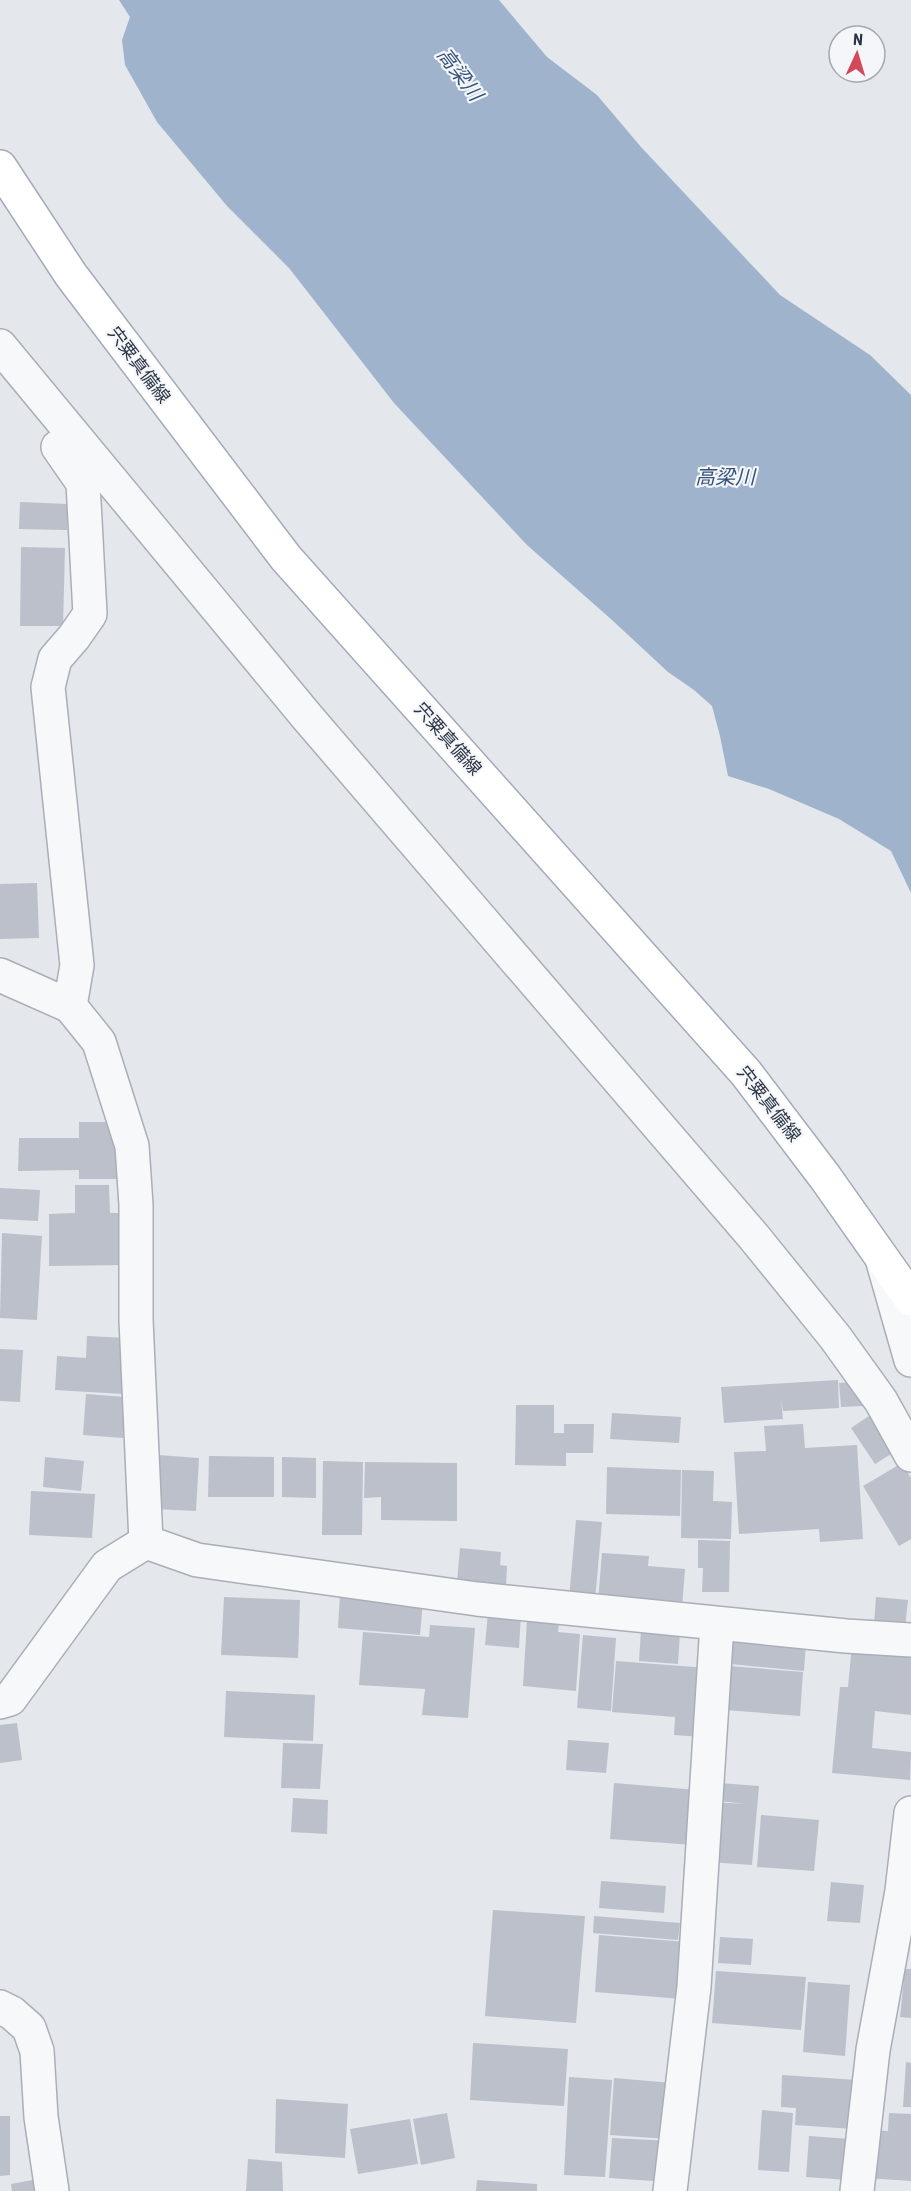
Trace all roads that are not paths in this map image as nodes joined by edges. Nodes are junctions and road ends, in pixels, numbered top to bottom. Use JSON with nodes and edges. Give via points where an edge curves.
{"nodes":[{"id":1,"x":0,"y":167,"type":"edge"},
{"id":2,"x":0,"y":346,"type":"edge"},
{"id":3,"x":0,"y":366,"type":"edge"},
{"id":4,"x":0,"y":975,"type":"edge"},
{"id":5,"x":70,"y":1006,"type":"junction"},
{"id":6,"x":881,"y":1258,"type":"junction"},
{"id":7,"x":911,"y":1299,"type":"edge"},
{"id":8,"x":911,"y":1360,"type":"edge"},
{"id":9,"x":911,"y":1455,"type":"edge"},
{"id":10,"x":146,"y":1542,"type":"junction"},
{"id":11,"x":717,"y":1624,"type":"junction"},
{"id":12,"x":911,"y":1640,"type":"edge"},
{"id":13,"x":0,"y":1702,"type":"edge"},
{"id":14,"x":911,"y":1813,"type":"edge"},
{"id":15,"x":0,"y":2007,"type":"edge"},
{"id":16,"x":52,"y":2191,"type":"edge"},
{"id":17,"x":670,"y":2191,"type":"edge"},
{"id":18,"x":857,"y":2191,"type":"edge"}],
"edges":[{"from":1,"to":6,"type":"main road","name":"宍粟真備線","via":[[71,275],[286,558],[746,1073]]},
{"from":2,"to":9,"type":"street","via":[[308,718],[754,1237],[836,1337],[881,1401]]},
{"from":3,"to":5,"type":"street","via":[[83,483],[90,614],[55,659],[48,687],[77,965]]},
{"from":4,"to":5,"type":"street"},
{"from":5,"to":10,"type":"street","via":[[99,1042],[132,1146]]},
{"from":6,"to":7,"type":"main road","name":"宍粟真備線"},
{"from":6,"to":8,"type":"street"},
{"from":10,"to":11,"type":"street","via":[[197,1560],[292,1574],[477,1599]]},
{"from":10,"to":13,"type":"street","via":[[107,1566],[10,1699]]},
{"from":11,"to":12,"type":"street"},
{"from":11,"to":17,"type":"street","via":[[694,1987]]},
{"from":14,"to":18,"type":"street","via":[[902,1891],[873,2050]]},
{"from":15,"to":16,"type":"street","via":[[29,2028],[37,2051],[41,2117]]}]}
